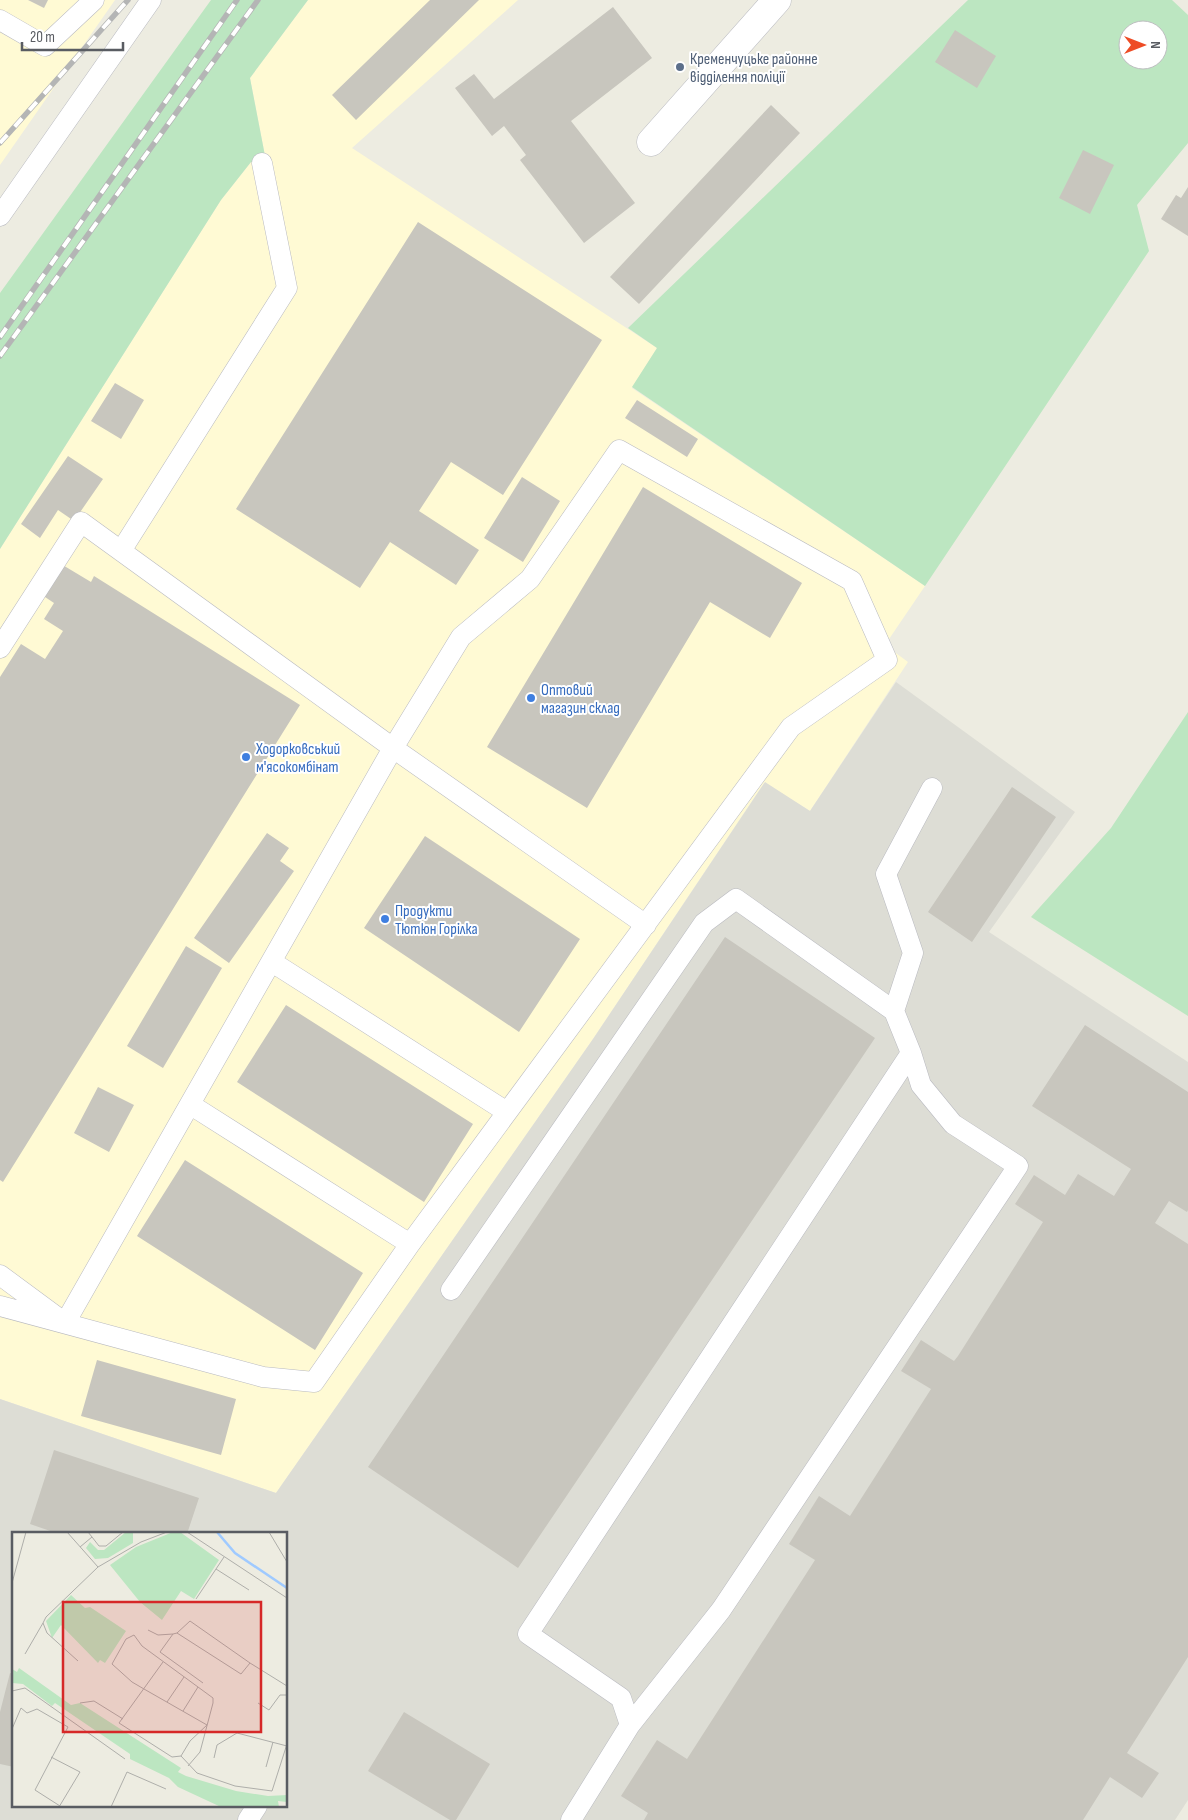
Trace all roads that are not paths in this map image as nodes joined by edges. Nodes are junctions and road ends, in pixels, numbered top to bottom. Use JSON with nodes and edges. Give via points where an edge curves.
{"nodes":[{"id":1,"x":94,"y":0,"type":"edge"},
{"id":2,"x":151,"y":0,"type":"edge"},
{"id":3,"x":777,"y":0,"type":"edge"},
{"id":4,"x":0,"y":20,"type":"edge"},
{"id":5,"x":651,"y":142,"type":"dead end"},
{"id":6,"x":262,"y":163,"type":"dead end"},
{"id":7,"x":0,"y":216,"type":"edge"},
{"id":8,"x":121,"y":551,"type":"junction"},
{"id":9,"x":0,"y":648,"type":"edge"},
{"id":10,"x":393,"y":748,"type":"junction"},
{"id":11,"x":932,"y":788,"type":"dead end"},
{"id":12,"x":646,"y":925,"type":"junction"},
{"id":13,"x":272,"y":962,"type":"junction"},
{"id":14,"x":894,"y":1011,"type":"junction"},
{"id":15,"x":911,"y":1053,"type":"junction"},
{"id":16,"x":191,"y":1105,"type":"junction"},
{"id":17,"x":507,"y":1112,"type":"junction"},
{"id":18,"x":410,"y":1244,"type":"junction"},
{"id":19,"x":0,"y":1275,"type":"edge"},
{"id":20,"x":451,"y":1290,"type":"dead end"},
{"id":21,"x":0,"y":1306,"type":"edge"},
{"id":22,"x":64,"y":1323,"type":"junction"},
{"id":23,"x":630,"y":1725,"type":"junction"},
{"id":24,"x":256,"y":1808,"type":"edge"},
{"id":25,"x":248,"y":1820,"type":"edge"},
{"id":26,"x":571,"y":1820,"type":"edge"}],
"edges":[{"from":1,"to":4,"type":"lane","via":[[45,46]]},
{"from":2,"to":7,"type":"lane"},
{"from":3,"to":5,"type":"street"},
{"from":6,"to":8,"type":"lane","via":[[287,288]]},
{"from":8,"to":9,"type":"lane","via":[[81,522]]},
{"from":8,"to":10,"type":"lane"},
{"from":10,"to":12,"type":"lane"},
{"from":10,"to":12,"type":"lane","via":[[461,636],[530,579],[619,450],[852,581],[887,660],[791,727]]},
{"from":10,"to":13,"type":"lane"},
{"from":11,"to":14,"type":"lane","via":[[886,874],[913,953]]},
{"from":12,"to":17,"type":"lane"},
{"from":13,"to":16,"type":"lane"},
{"from":13,"to":17,"type":"lane"},
{"from":14,"to":15,"type":"lane"},
{"from":14,"to":20,"type":"lane","via":[[736,899],[704,923]]},
{"from":15,"to":23,"type":"lane","via":[[528,1634],[621,1698]]},
{"from":15,"to":23,"type":"lane","via":[[921,1085],[953,1124],[1018,1166],[721,1610]]},
{"from":16,"to":18,"type":"lane"},
{"from":16,"to":22,"type":"lane"},
{"from":17,"to":18,"type":"lane"},
{"from":18,"to":22,"type":"lane","via":[[314,1382],[263,1377]]},
{"from":19,"to":22,"type":"lane"},
{"from":21,"to":22,"type":"lane"},
{"from":23,"to":26,"type":"lane"},
{"from":24,"to":25,"type":"lane"}]}
